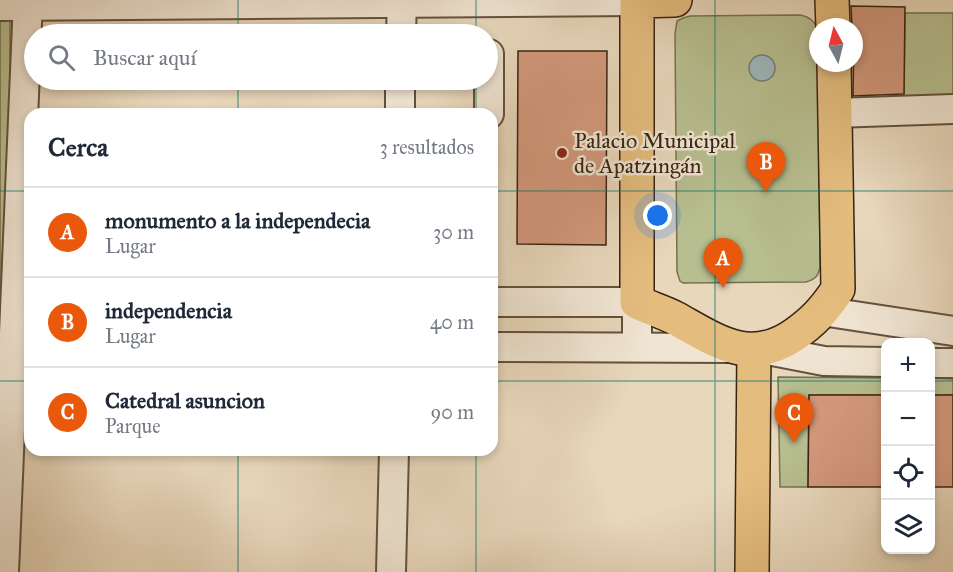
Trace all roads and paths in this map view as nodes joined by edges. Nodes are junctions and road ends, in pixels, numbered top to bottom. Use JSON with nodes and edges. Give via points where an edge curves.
{"nodes":[{"id":1,"x":675,"y":0,"type":"edge"},
{"id":2,"x":832,"y":0,"type":"edge"},
{"id":3,"x":402,"y":1,"type":"edge"},
{"id":4,"x":637,"y":1,"type":"edge"},
{"id":5,"x":28,"y":3,"type":"edge"},
{"id":6,"x":0,"y":6,"type":"edge"},
{"id":7,"x":833,"y":18,"type":"edge"},
{"id":8,"x":27,"y":24,"type":"edge"},
{"id":9,"x":401,"y":24,"type":"edge"},
{"id":10,"x":834,"y":72,"type":"edge"},
{"id":11,"x":25,"y":90,"type":"edge"},
{"id":12,"x":400,"y":90,"type":"edge"},
{"id":13,"x":489,"y":90,"type":"edge"},
{"id":14,"x":24,"y":108,"type":"edge"},
{"id":15,"x":400,"y":108,"type":"edge"},
{"id":16,"x":489,"y":108,"type":"edge"},
{"id":17,"x":24,"y":109,"type":"edge"},
{"id":18,"x":953,"y":109,"type":"edge"},
{"id":19,"x":834,"y":113,"type":"junction"},
{"id":20,"x":498,"y":302,"type":"edge"},
{"id":21,"x":637,"y":302,"type":"junction"},
{"id":22,"x":822,"y":311,"type":"junction"},
{"id":23,"x":953,"y":331,"type":"edge"},
{"id":24,"x":637,"y":346,"type":"junction"},
{"id":25,"x":15,"y":347,"type":"edge"},
{"id":26,"x":498,"y":347,"type":"edge"},
{"id":27,"x":753,"y":349,"type":"junction"},
{"id":28,"x":881,"y":362,"type":"edge"},
{"id":29,"x":935,"y":363,"type":"edge"},
{"id":30,"x":953,"y":363,"type":"edge"},
{"id":31,"x":394,"y":456,"type":"edge"},
{"id":32,"x":4,"y":572,"type":"edge"},
{"id":33,"x":392,"y":572,"type":"edge"},
{"id":34,"x":752,"y":572,"type":"edge"}],
"edges":[{"from":1,"to":4,"type":"main road"},
{"from":2,"to":7,"type":"main road"},
{"from":3,"to":4,"type":"street"},
{"from":3,"to":5,"type":"street"},
{"from":3,"to":9,"type":"street"},
{"from":4,"to":21,"type":"main road"},
{"from":5,"to":6,"type":"street"},
{"from":5,"to":8,"type":"street"},
{"from":10,"to":19,"type":"main road"},
{"from":11,"to":14,"type":"street"},
{"from":12,"to":15,"type":"street"},
{"from":13,"to":16,"type":"street"},
{"from":17,"to":25,"type":"street"},
{"from":18,"to":19,"type":"street"},
{"from":19,"to":22,"type":"main road","via":[[837,289]]},
{"from":20,"to":21,"type":"street"},
{"from":21,"to":24,"type":"street"},
{"from":21,"to":27,"type":"main road","via":[[674,317],[705,336]]},
{"from":22,"to":23,"type":"street"},
{"from":22,"to":27,"type":"main road","via":[[784,342]]},
{"from":24,"to":26,"type":"street"},
{"from":24,"to":27,"type":"street"},
{"from":25,"to":32,"type":"street"},
{"from":27,"to":28,"type":"street","via":[[824,361]]},
{"from":27,"to":34,"type":"main road"},
{"from":29,"to":30,"type":"street"},
{"from":31,"to":33,"type":"street"}]}
